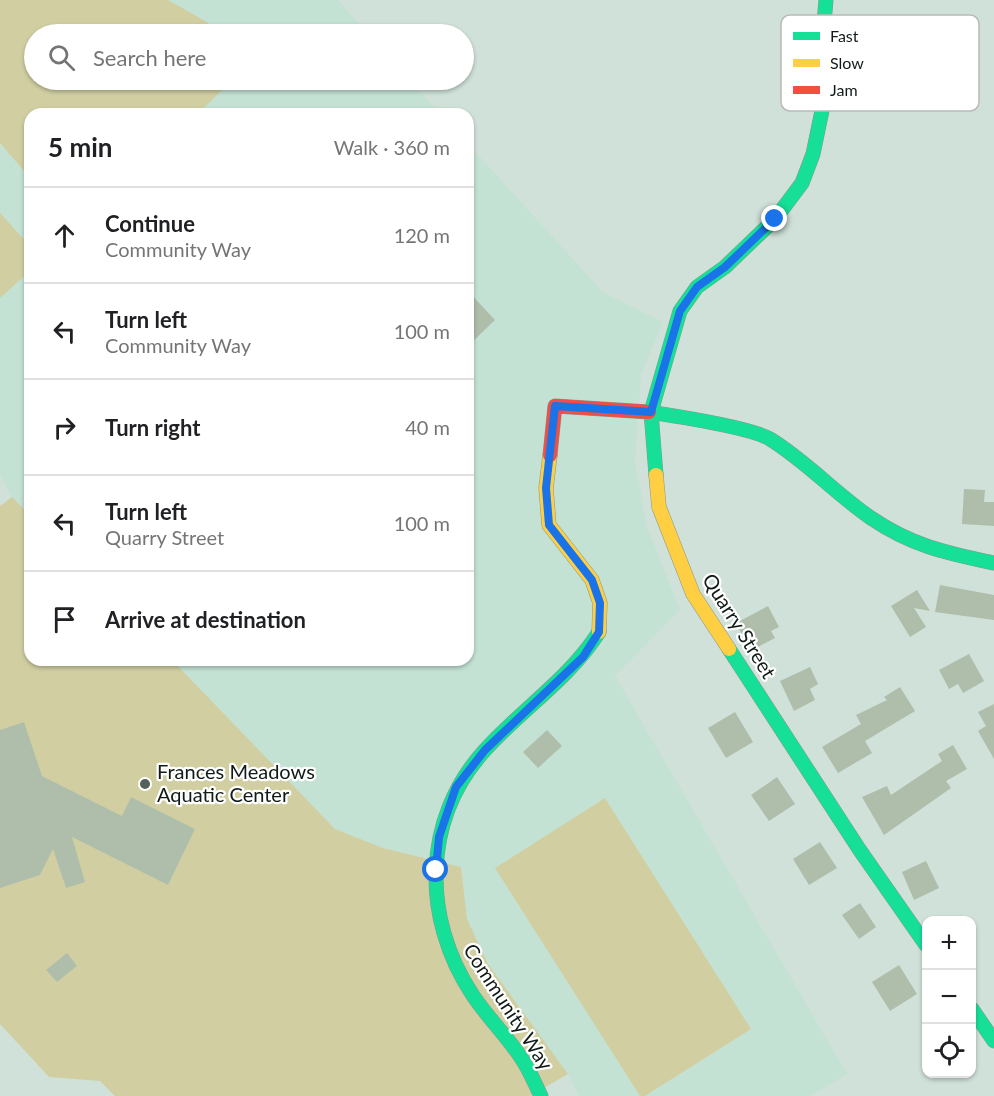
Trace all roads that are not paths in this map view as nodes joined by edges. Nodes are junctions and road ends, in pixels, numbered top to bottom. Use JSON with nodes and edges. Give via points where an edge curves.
{"nodes":[{"id":1,"x":826,"y":0,"type":"edge"},
{"id":2,"x":825,"y":15,"type":"edge"},
{"id":3,"x":822,"y":111,"type":"edge"},
{"id":4,"x":651,"y":412,"type":"junction"},
{"id":5,"x":994,"y":563,"type":"edge"},
{"id":6,"x":922,"y":938,"type":"edge"},
{"id":7,"x":976,"y":1015,"type":"edge"},
{"id":8,"x":994,"y":1041,"type":"edge"},
{"id":9,"x":541,"y":1096,"type":"edge"}],
"edges":[{"from":1,"to":2,"type":"street","name":"Quarry Street"},
{"from":3,"to":4,"type":"street","name":"Quarry Street","via":[[802,183],[775,219],[725,267],[697,287],[680,311]]},
{"from":4,"to":5,"type":"street","via":[[768,438],[871,518],[901,535],[935,551]]},
{"from":4,"to":6,"type":"street","name":"Quarry Street","via":[[659,507],[693,594],[859,849]]},
{"from":4,"to":9,"type":"street","name":"Community Way","via":[[555,406],[546,488],[549,525],[592,580],[600,603],[599,632],[583,657],[485,750],[456,787],[439,837],[437,909],[447,948],[472,994],[523,1060]]},
{"from":7,"to":8,"type":"street"}]}
